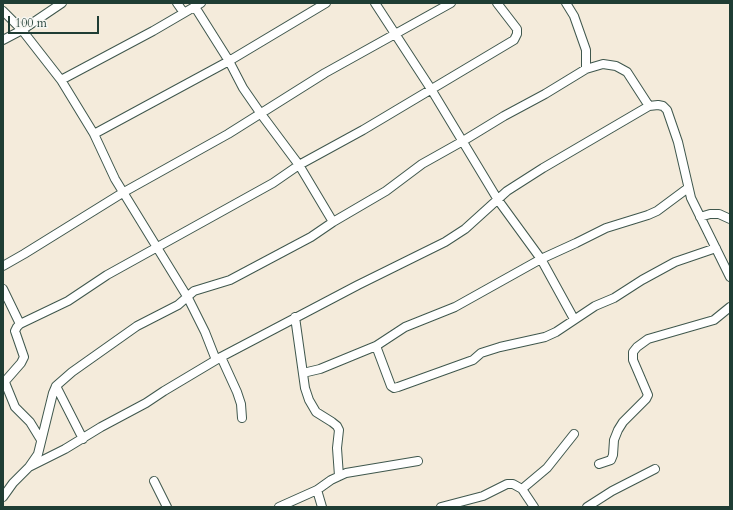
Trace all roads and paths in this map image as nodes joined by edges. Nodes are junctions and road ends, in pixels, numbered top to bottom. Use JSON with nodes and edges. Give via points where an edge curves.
{"nodes":[{"id":1,"x":62,"y":3,"type":"edge"},
{"id":2,"x":177,"y":3,"type":"edge"},
{"id":3,"x":326,"y":3,"type":"edge"},
{"id":4,"x":375,"y":3,"type":"edge"},
{"id":5,"x":451,"y":3,"type":"edge"},
{"id":6,"x":497,"y":3,"type":"edge"},
{"id":7,"x":566,"y":3,"type":"edge"},
{"id":8,"x":198,"y":5,"type":"edge"},
{"id":9,"x":3,"y":11,"type":"edge"},
{"id":10,"x":184,"y":13,"type":"junction"},
{"id":11,"x":22,"y":30,"type":"junction"},
{"id":12,"x":395,"y":35,"type":"junction"},
{"id":13,"x":3,"y":40,"type":"edge"},
{"id":14,"x":229,"y":62,"type":"junction"},
{"id":15,"x":586,"y":69,"type":"junction"},
{"id":16,"x":61,"y":80,"type":"junction"},
{"id":17,"x":431,"y":89,"type":"junction"},
{"id":18,"x":649,"y":106,"type":"junction"},
{"id":19,"x":261,"y":114,"type":"junction"},
{"id":20,"x":94,"y":134,"type":"junction"},
{"id":21,"x":463,"y":141,"type":"junction"},
{"id":22,"x":299,"y":165,"type":"junction"},
{"id":23,"x":688,"y":188,"type":"junction"},
{"id":24,"x":124,"y":192,"type":"junction"},
{"id":25,"x":498,"y":200,"type":"junction"},
{"id":26,"x":700,"y":217,"type":"junction"},
{"id":27,"x":730,"y":219,"type":"edge"},
{"id":28,"x":333,"y":222,"type":"junction"},
{"id":29,"x":156,"y":247,"type":"junction"},
{"id":30,"x":716,"y":248,"type":"junction"},
{"id":31,"x":541,"y":259,"type":"junction"},
{"id":32,"x":3,"y":266,"type":"edge"},
{"id":33,"x":730,"y":277,"type":"edge"},
{"id":34,"x":3,"y":289,"type":"edge"},
{"id":35,"x":188,"y":298,"type":"junction"},
{"id":36,"x":730,"y":307,"type":"edge"},
{"id":37,"x":295,"y":317,"type":"junction"},
{"id":38,"x":574,"y":319,"type":"junction"},
{"id":39,"x":20,"y":324,"type":"junction"},
{"id":40,"x":376,"y":346,"type":"junction"},
{"id":41,"x":219,"y":358,"type":"junction"},
{"id":42,"x":303,"y":372,"type":"junction"},
{"id":43,"x":56,"y":386,"type":"junction"},
{"id":44,"x":242,"y":418,"type":"dead end"},
{"id":45,"x":574,"y":434,"type":"dead end"},
{"id":46,"x":83,"y":439,"type":"junction"},
{"id":47,"x":41,"y":440,"type":"junction"},
{"id":48,"x":418,"y":461,"type":"dead end"},
{"id":49,"x":599,"y":464,"type":"dead end"},
{"id":50,"x":29,"y":467,"type":"junction"},
{"id":51,"x":655,"y":469,"type":"dead end"},
{"id":52,"x":339,"y":476,"type":"junction"},
{"id":53,"x":154,"y":481,"type":"dead end"},
{"id":54,"x":522,"y":489,"type":"junction"},
{"id":55,"x":317,"y":490,"type":"junction"},
{"id":56,"x":3,"y":497,"type":"edge"},
{"id":57,"x":167,"y":507,"type":"edge"},
{"id":58,"x":279,"y":507,"type":"edge"},
{"id":59,"x":322,"y":507,"type":"edge"},
{"id":60,"x":441,"y":507,"type":"edge"},
{"id":61,"x":534,"y":507,"type":"edge"},
{"id":62,"x":587,"y":507,"type":"edge"}],
"edges":[{"from":1,"to":11,"type":"street"},
{"from":2,"to":10,"type":"street"},
{"from":3,"to":14,"type":"street"},
{"from":4,"to":12,"type":"street"},
{"from":5,"to":12,"type":"street"},
{"from":6,"to":17,"type":"street","via":[[517,29],[514,40]]},
{"from":7,"to":15,"type":"street","via":[[574,16],[586,50]]},
{"from":8,"to":10,"type":"street"},
{"from":8,"to":14,"type":"street"},
{"from":9,"to":11,"type":"street"},
{"from":10,"to":16,"type":"street"},
{"from":11,"to":13,"type":"street"},
{"from":11,"to":16,"type":"street"},
{"from":12,"to":17,"type":"street"},
{"from":12,"to":19,"type":"street"},
{"from":14,"to":19,"type":"street"},
{"from":14,"to":20,"type":"street"},
{"from":15,"to":18,"type":"street","via":[[603,64],[616,66],[627,72]]},
{"from":15,"to":21,"type":"street"},
{"from":16,"to":20,"type":"street"},
{"from":17,"to":21,"type":"street"},
{"from":17,"to":22,"type":"street"},
{"from":18,"to":23,"type":"street","via":[[663,106],[667,110],[678,142]]},
{"from":18,"to":25,"type":"street","via":[[543,168],[507,191]]},
{"from":19,"to":22,"type":"street"},
{"from":19,"to":24,"type":"street"},
{"from":20,"to":24,"type":"street"},
{"from":21,"to":25,"type":"street"},
{"from":21,"to":28,"type":"street","via":[[422,164],[386,191]]},
{"from":22,"to":28,"type":"street"},
{"from":22,"to":29,"type":"street","via":[[272,183]]},
{"from":23,"to":26,"type":"street"},
{"from":23,"to":31,"type":"street","via":[[657,211],[606,228]]},
{"from":24,"to":29,"type":"street"},
{"from":24,"to":32,"type":"street"},
{"from":25,"to":31,"type":"street"},
{"from":25,"to":37,"type":"street","via":[[465,229],[445,242]]},
{"from":26,"to":27,"type":"street","via":[[719,214]]},
{"from":26,"to":30,"type":"street"},
{"from":28,"to":35,"type":"street","via":[[311,237],[230,280],[194,291]]},
{"from":29,"to":35,"type":"street"},
{"from":29,"to":39,"type":"street","via":[[68,301]]},
{"from":30,"to":33,"type":"street"},
{"from":30,"to":38,"type":"street","via":[[675,262]]},
{"from":31,"to":38,"type":"street"},
{"from":31,"to":40,"type":"street","via":[[456,307],[405,327]]},
{"from":34,"to":39,"type":"street"},
{"from":35,"to":41,"type":"street"},
{"from":35,"to":43,"type":"street","via":[[137,326]]},
{"from":36,"to":49,"type":"street","via":[[714,320],[648,339],[637,347],[633,352],[633,360],[648,395],[618,430],[610,460]]},
{"from":37,"to":41,"type":"street"},
{"from":37,"to":42,"type":"street"},
{"from":38,"to":40,"type":"street","via":[[545,337],[481,353],[473,360],[394,388]]},
{"from":39,"to":47,"type":"street","via":[[15,331],[24,357],[5,381],[15,407],[30,422]]},
{"from":40,"to":42,"type":"street","via":[[326,367]]},
{"from":41,"to":44,"type":"street","via":[[238,392]]},
{"from":41,"to":46,"type":"street"},
{"from":42,"to":52,"type":"street","via":[[312,408],[337,426]]},
{"from":43,"to":46,"type":"street"},
{"from":43,"to":47,"type":"street"},
{"from":45,"to":54,"type":"street","via":[[547,468]]},
{"from":46,"to":50,"type":"street"},
{"from":47,"to":50,"type":"street","via":[[38,454]]},
{"from":48,"to":52,"type":"street"},
{"from":50,"to":56,"type":"street"},
{"from":51,"to":62,"type":"street"},
{"from":52,"to":55,"type":"street"},
{"from":53,"to":57,"type":"street"},
{"from":54,"to":60,"type":"street","via":[[507,484],[483,496]]},
{"from":54,"to":61,"type":"street"},
{"from":55,"to":58,"type":"street"},
{"from":55,"to":59,"type":"street"}]}
